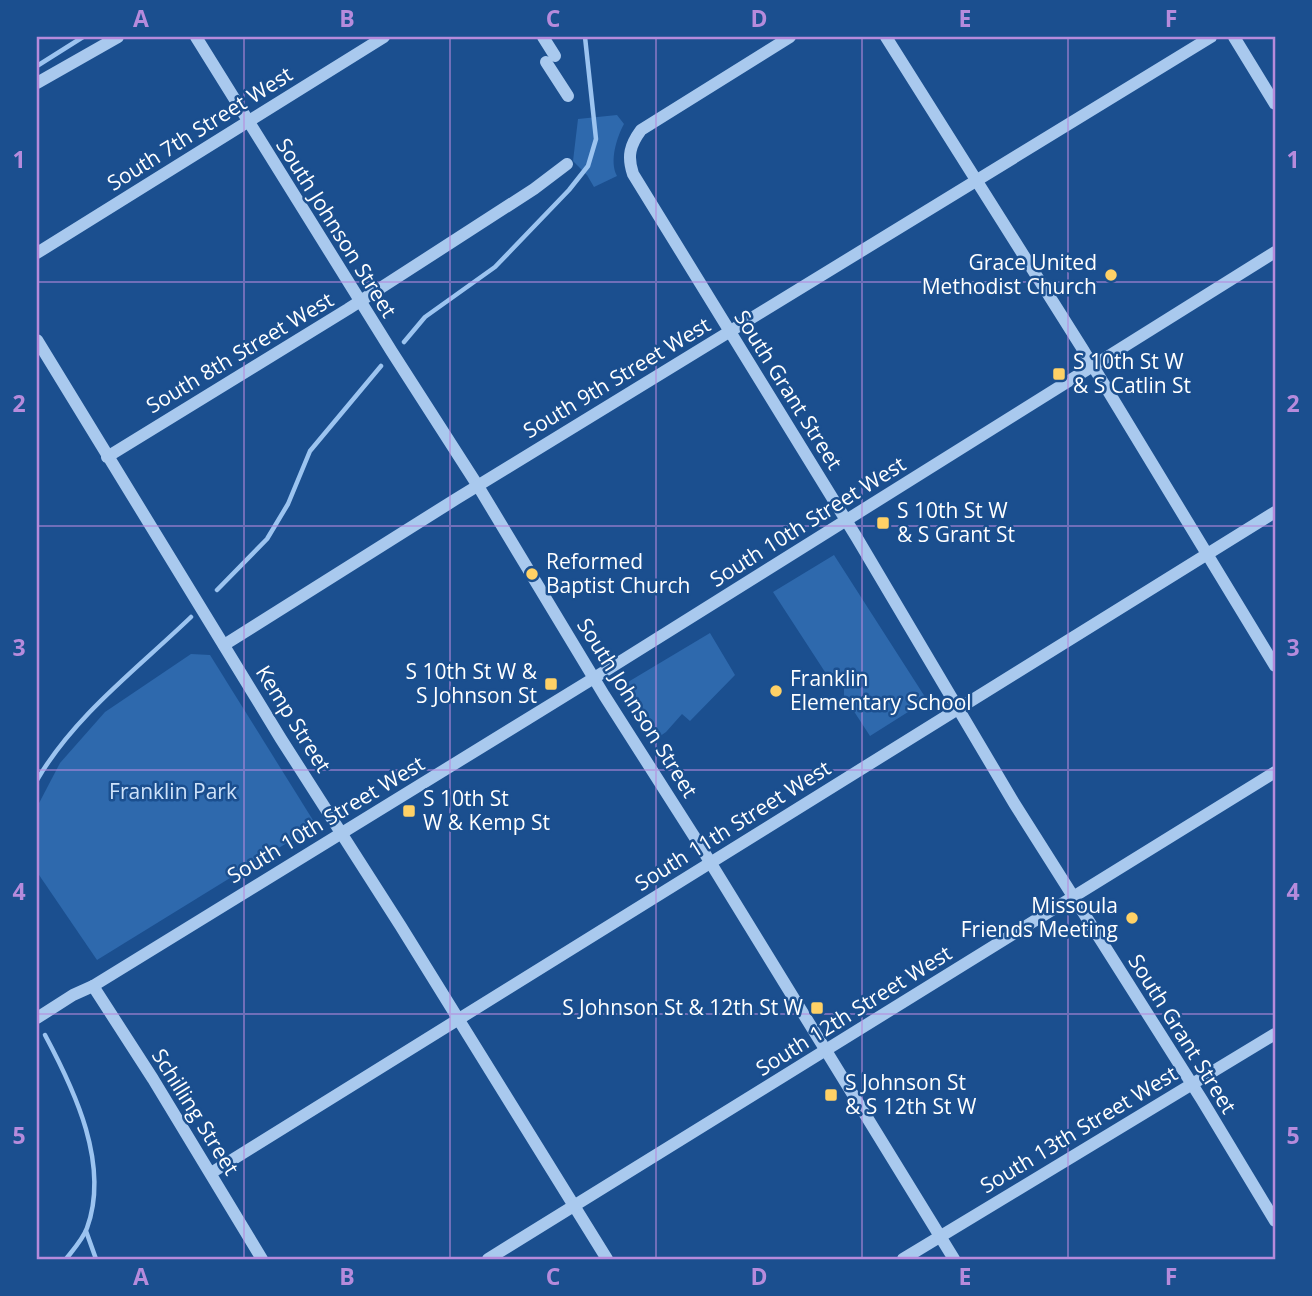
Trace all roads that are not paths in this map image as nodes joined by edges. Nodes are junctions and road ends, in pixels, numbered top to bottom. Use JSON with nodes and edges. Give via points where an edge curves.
{"nodes":[{"id":1,"x":118,"y":37,"type":"edge"},
{"id":2,"x":195,"y":37,"type":"edge"},
{"id":3,"x":384,"y":37,"type":"edge"},
{"id":4,"x":543,"y":37,"type":"edge"},
{"id":5,"x":790,"y":37,"type":"edge"},
{"id":6,"x":886,"y":37,"type":"edge"},
{"id":7,"x":1211,"y":37,"type":"edge"},
{"id":8,"x":1234,"y":37,"type":"edge"},
{"id":9,"x":37,"y":83,"type":"edge"},
{"id":10,"x":568,"y":96,"type":"dead end"},
{"id":11,"x":1275,"y":104,"type":"edge"},
{"id":12,"x":248,"y":122,"type":"junction"},
{"id":13,"x":566,"y":164,"type":"dead end"},
{"id":14,"x":977,"y":180,"type":"junction"},
{"id":15,"x":1275,"y":252,"type":"edge"},
{"id":16,"x":37,"y":253,"type":"edge"},
{"id":17,"x":360,"y":302,"type":"junction"},
{"id":18,"x":729,"y":333,"type":"junction"},
{"id":19,"x":37,"y":340,"type":"edge"},
{"id":20,"x":1094,"y":366,"type":"junction"},
{"id":21,"x":107,"y":457,"type":"junction"},
{"id":22,"x":478,"y":486,"type":"junction"},
{"id":23,"x":1275,"y":512,"type":"edge"},
{"id":24,"x":846,"y":521,"type":"junction"},
{"id":25,"x":1206,"y":554,"type":"junction"},
{"id":26,"x":224,"y":645,"type":"junction"},
{"id":27,"x":1275,"y":666,"type":"edge"},
{"id":28,"x":594,"y":678,"type":"junction"},
{"id":29,"x":958,"y":710,"type":"junction"},
{"id":30,"x":1275,"y":772,"type":"edge"},
{"id":31,"x":342,"y":833,"type":"junction"},
{"id":32,"x":710,"y":862,"type":"junction"},
{"id":33,"x":1072,"y":896,"type":"junction"},
{"id":34,"x":93,"y":986,"type":"junction"},
{"id":35,"x":37,"y":1018,"type":"edge"},
{"id":36,"x":459,"y":1020,"type":"junction"},
{"id":37,"x":1275,"y":1034,"type":"edge"},
{"id":38,"x":827,"y":1051,"type":"junction"},
{"id":39,"x":1192,"y":1085,"type":"junction"},
{"id":40,"x":211,"y":1173,"type":"junction"},
{"id":41,"x":573,"y":1206,"type":"junction"},
{"id":42,"x":1275,"y":1221,"type":"edge"},
{"id":43,"x":940,"y":1237,"type":"junction"},
{"id":44,"x":262,"y":1259,"type":"edge"},
{"id":45,"x":488,"y":1259,"type":"edge"},
{"id":46,"x":607,"y":1259,"type":"edge"},
{"id":47,"x":903,"y":1259,"type":"edge"},
{"id":48,"x":954,"y":1259,"type":"edge"}],
"edges":[{"from":1,"to":9,"type":"street"},
{"from":2,"to":12,"type":"street","name":"South Johnson Street"},
{"from":3,"to":12,"type":"street","name":"South 7th Street West"},
{"from":4,"to":10,"type":"street"},
{"from":5,"to":18,"type":"street","name":"South Grant Street","via":[[641,130],[630,148],[633,174]]},
{"from":6,"to":14,"type":"street"},
{"from":7,"to":14,"type":"street","name":"South 9th Street West"},
{"from":8,"to":11,"type":"street"},
{"from":12,"to":16,"type":"street","name":"South 7th Street West"},
{"from":12,"to":17,"type":"street","name":"South Johnson Street"},
{"from":13,"to":17,"type":"street","name":"South 8th Street West","via":[[534,190]]},
{"from":14,"to":18,"type":"street","name":"South 9th Street West"},
{"from":14,"to":20,"type":"street"},
{"from":15,"to":20,"type":"street","name":"South 10th Street West"},
{"from":17,"to":21,"type":"street","name":"South 8th Street West"},
{"from":17,"to":22,"type":"street","name":"South Johnson Street"},
{"from":18,"to":22,"type":"street","name":"South 9th Street West"},
{"from":18,"to":24,"type":"street","name":"South Grant Street"},
{"from":19,"to":21,"type":"street","name":"Kemp Street"},
{"from":20,"to":24,"type":"street","name":"South 10th Street West"},
{"from":20,"to":25,"type":"street"},
{"from":21,"to":26,"type":"street","name":"Kemp Street"},
{"from":22,"to":26,"type":"street","name":"South 9th Street West"},
{"from":22,"to":28,"type":"street","name":"South Johnson Street"},
{"from":23,"to":25,"type":"street","name":"South 11th Street West"},
{"from":24,"to":28,"type":"street","name":"South 10th Street West"},
{"from":24,"to":29,"type":"street","name":"South Grant Street"},
{"from":25,"to":27,"type":"street"},
{"from":25,"to":29,"type":"street","name":"South 11th Street West"},
{"from":26,"to":31,"type":"street","name":"Kemp Street"},
{"from":28,"to":31,"type":"street","name":"South 10th Street West"},
{"from":28,"to":32,"type":"street","name":"South Johnson Street"},
{"from":29,"to":32,"type":"street","name":"South 11th Street West"},
{"from":29,"to":33,"type":"street","name":"South Grant Street"},
{"from":30,"to":33,"type":"street","name":"South 12th Street West"},
{"from":31,"to":34,"type":"street","name":"South 10th Street West"},
{"from":31,"to":36,"type":"street","name":"Kemp Street"},
{"from":32,"to":36,"type":"street","name":"South 11th Street West"},
{"from":32,"to":38,"type":"street","name":"South Johnson Street"},
{"from":33,"to":38,"type":"street","name":"South 12th Street West"},
{"from":33,"to":39,"type":"street","name":"South Grant Street"},
{"from":34,"to":35,"type":"street","name":"South 10th Street West"},
{"from":34,"to":40,"type":"street","name":"Schilling Street"},
{"from":36,"to":40,"type":"street","name":"South 11th Street West"},
{"from":36,"to":41,"type":"street","name":"Kemp Street"},
{"from":37,"to":39,"type":"street","name":"South 13th Street West"},
{"from":38,"to":41,"type":"street","name":"South 12th Street West"},
{"from":38,"to":43,"type":"street","name":"South Johnson Street"},
{"from":39,"to":42,"type":"street","name":"South Grant Street"},
{"from":39,"to":43,"type":"street","name":"South 13th Street West"},
{"from":40,"to":44,"type":"street","name":"Schilling Street"},
{"from":41,"to":45,"type":"street","name":"South 12th Street West"},
{"from":41,"to":46,"type":"street","name":"Kemp Street"},
{"from":43,"to":47,"type":"street","name":"South 13th Street West"},
{"from":43,"to":48,"type":"street","name":"South Johnson Street"}]}
